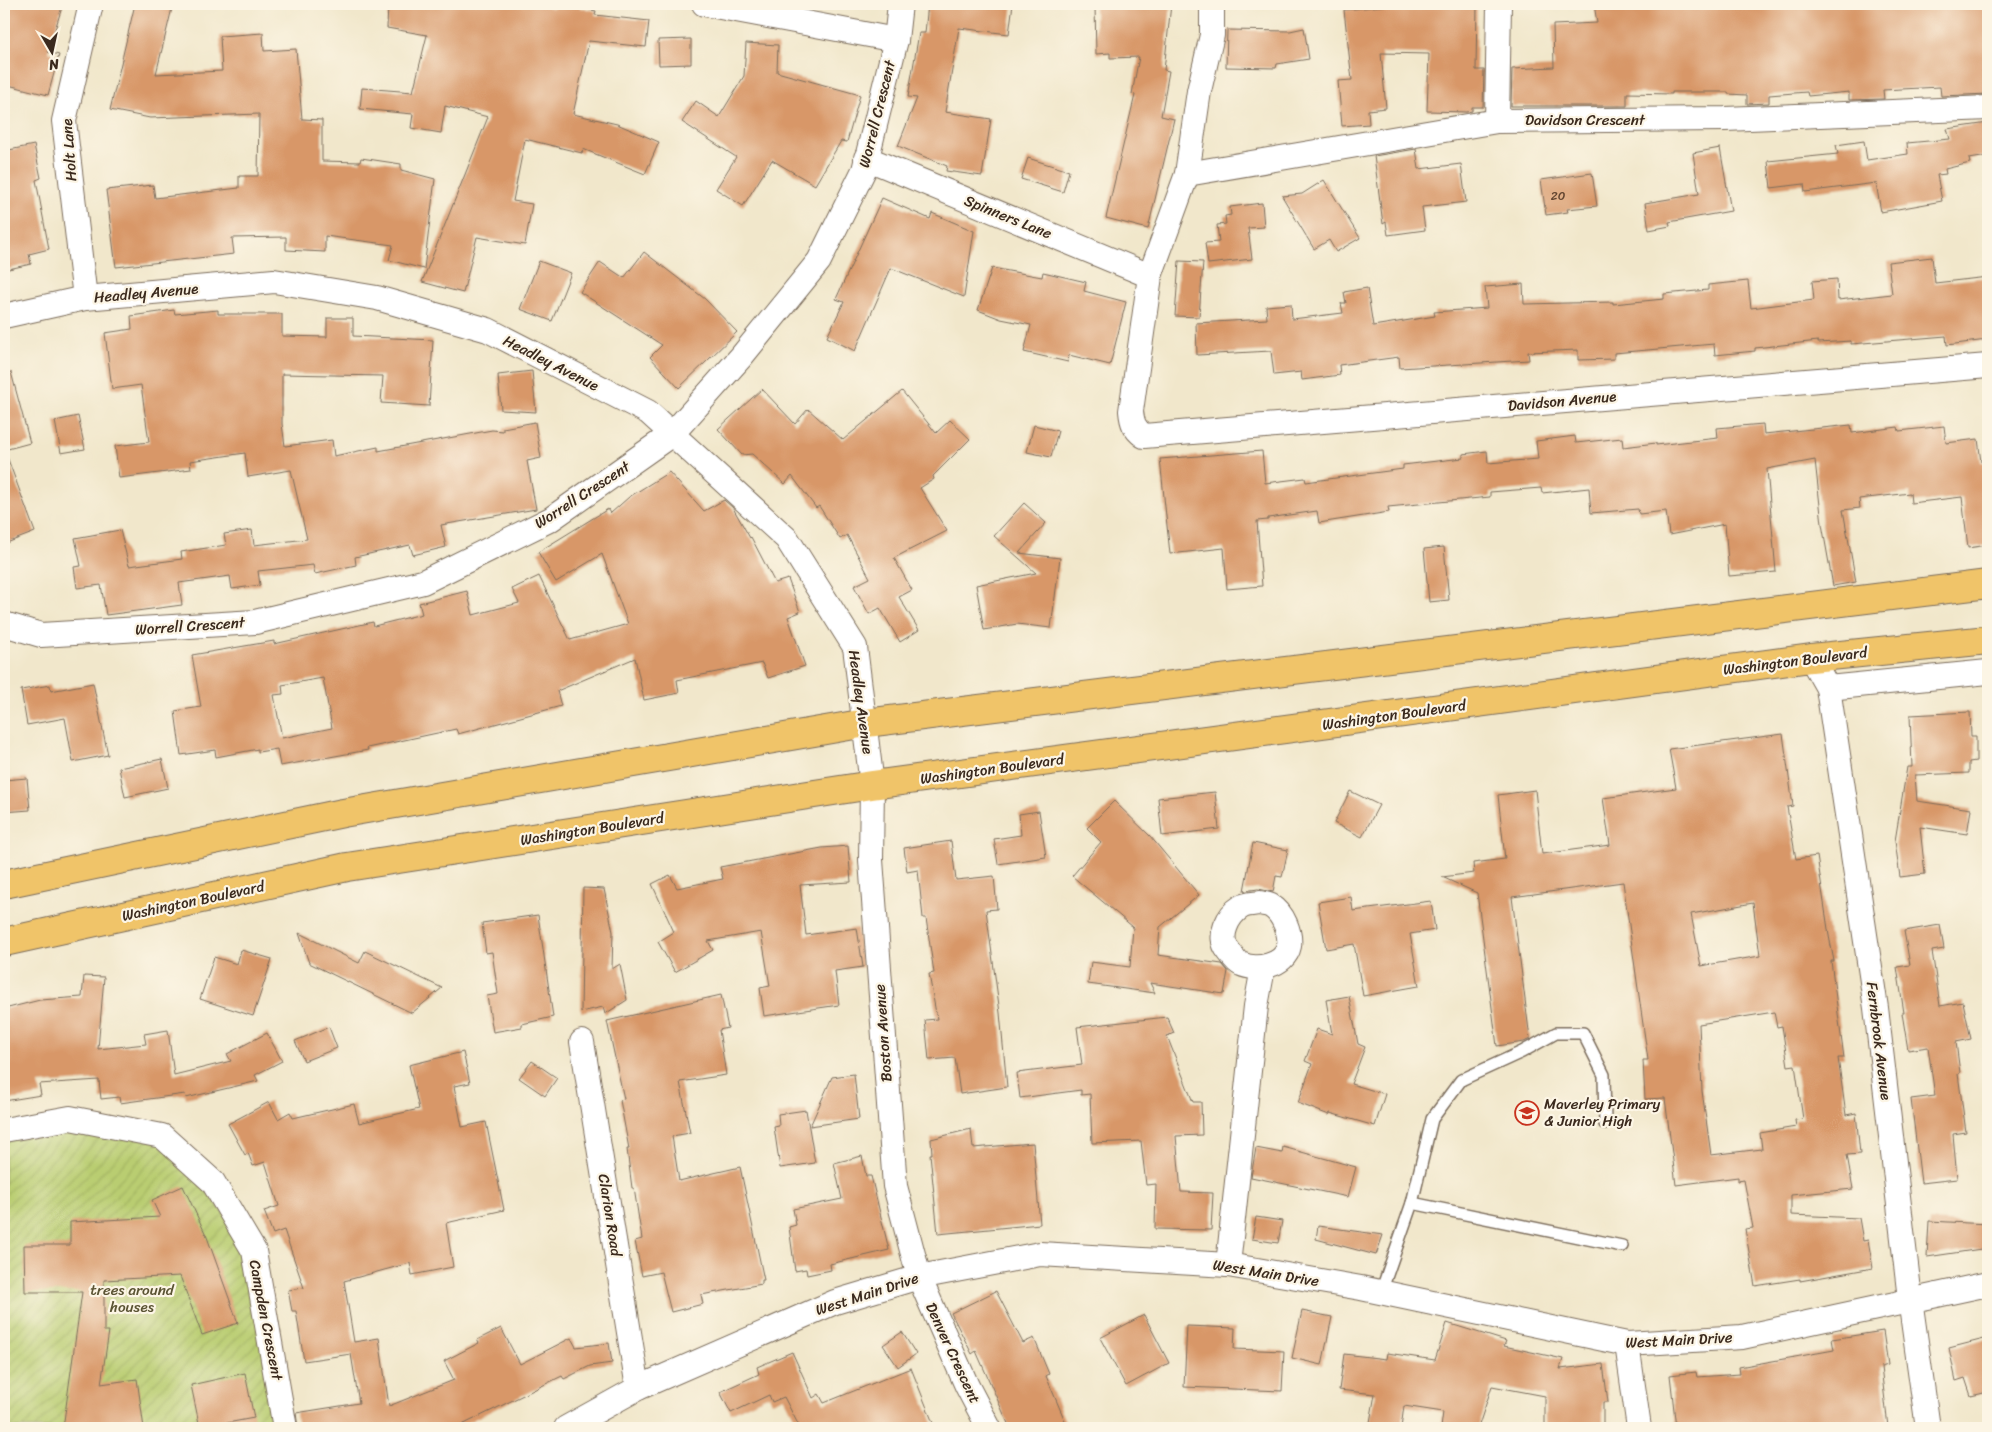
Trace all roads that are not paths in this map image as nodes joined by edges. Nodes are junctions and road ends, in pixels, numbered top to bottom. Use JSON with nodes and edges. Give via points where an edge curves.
{"nodes":[{"id":1,"x":91,"y":4,"type":"edge"},
{"id":2,"x":704,"y":4,"type":"edge"},
{"id":3,"x":900,"y":4,"type":"edge"},
{"id":4,"x":1212,"y":4,"type":"edge"},
{"id":5,"x":1499,"y":4,"type":"edge"},
{"id":6,"x":896,"y":40,"type":"junction"},
{"id":7,"x":1988,"y":108,"type":"edge"},
{"id":8,"x":1497,"y":121,"type":"junction"},
{"id":9,"x":866,"y":158,"type":"junction"},
{"id":10,"x":1187,"y":174,"type":"junction"},
{"id":11,"x":1150,"y":276,"type":"junction"},
{"id":12,"x":85,"y":298,"type":"junction"},
{"id":13,"x":4,"y":316,"type":"edge"},
{"id":14,"x":1988,"y":366,"type":"edge"},
{"id":15,"x":672,"y":434,"type":"junction"},
{"id":16,"x":1987,"y":574,"type":"edge"},
{"id":17,"x":4,"y":624,"type":"edge"},
{"id":18,"x":1988,"y":640,"type":"edge"},
{"id":19,"x":1810,"y":658,"type":"junction"},
{"id":20,"x":1988,"y":672,"type":"edge"},
{"id":21,"x":1828,"y":688,"type":"junction"},
{"id":22,"x":866,"y":723,"type":"junction"},
{"id":23,"x":872,"y":786,"type":"junction"},
{"id":24,"x":4,"y":884,"type":"edge"},
{"id":25,"x":4,"y":942,"type":"edge"},
{"id":26,"x":1263,"y":968,"type":"dead end"},
{"id":27,"x":582,"y":1042,"type":"dead end"},
{"id":28,"x":1605,"y":1124,"type":"dead end"},
{"id":29,"x":4,"y":1130,"type":"edge"},
{"id":30,"x":1412,"y":1203,"type":"junction"},
{"id":31,"x":1622,"y":1246,"type":"dead end"},
{"id":32,"x":1228,"y":1265,"type":"junction"},
{"id":33,"x":919,"y":1277,"type":"junction"},
{"id":34,"x":1988,"y":1284,"type":"edge"},
{"id":35,"x":1381,"y":1292,"type":"junction"},
{"id":36,"x":1910,"y":1299,"type":"junction"},
{"id":37,"x":1627,"y":1344,"type":"junction"},
{"id":38,"x":638,"y":1388,"type":"junction"},
{"id":39,"x":575,"y":1426,"type":"edge"},
{"id":40,"x":285,"y":1428,"type":"edge"},
{"id":41,"x":989,"y":1428,"type":"edge"},
{"id":42,"x":1639,"y":1428,"type":"edge"},
{"id":43,"x":1928,"y":1428,"type":"edge"}],
"edges":[{"from":1,"to":12,"type":"street","name":"Holt Lane","via":[[64,121]]},
{"from":2,"to":6,"type":"street"},
{"from":3,"to":6,"type":"street","name":"Worrell Crescent"},
{"from":4,"to":10,"type":"street","via":[[1212,34],[1199,91]]},
{"from":5,"to":8,"type":"street"},
{"from":6,"to":9,"type":"street","name":"Worrell Crescent"},
{"from":7,"to":8,"type":"street","name":"Davidson Crescent","via":[[1725,120]]},
{"from":8,"to":10,"type":"street","name":"Davidson Crescent"},
{"from":9,"to":11,"type":"street","name":"Spinners Lane"},
{"from":9,"to":15,"type":"street","name":"Worrell Crescent","via":[[864,170],[819,261],[741,357]]},
{"from":10,"to":11,"type":"street"},
{"from":11,"to":14,"type":"street","name":"Davidson Avenue","via":[[1131,411],[1132,424],[1144,436]]},
{"from":12,"to":13,"type":"street","name":"Headley Avenue"},
{"from":12,"to":15,"type":"street","name":"Headley Avenue","via":[[274,281],[377,298],[488,330],[648,412]]},
{"from":15,"to":17,"type":"street","name":"Worrell Crescent","via":[[551,519],[423,582],[255,622],[41,635]]},
{"from":15,"to":22,"type":"street","name":"Headley Avenue","via":[[787,539],[855,647]]},
{"from":16,"to":22,"type":"highway"},
{"from":18,"to":19,"type":"highway","name":"Washington Boulevard"},
{"from":19,"to":21,"type":"street","name":"Fernbrook Avenue"},
{"from":19,"to":23,"type":"highway","name":"Washington Boulevard"},
{"from":20,"to":21,"type":"street"},
{"from":21,"to":36,"type":"street","name":"Fernbrook Avenue","via":[[1876,1008]]},
{"from":22,"to":23,"type":"street","name":"Headley Avenue"},
{"from":22,"to":24,"type":"highway","via":[[343,813]]},
{"from":23,"to":25,"type":"highway","name":"Washington Boulevard","via":[[347,867]]},
{"from":23,"to":33,"type":"street","name":"Boston Avenue","via":[[871,860],[894,1186]]},
{"from":26,"to":32,"type":"street","via":[[1256,1006]]},
{"from":27,"to":38,"type":"street","name":"Clarion Road"},
{"from":28,"to":30,"type":"lane","via":[[1604,1075],[1583,1033],[1556,1033],[1461,1080],[1432,1118]]},
{"from":29,"to":40,"type":"street","name":"Campden Crescent","via":[[70,1118],[162,1136],[213,1182],[254,1252]]},
{"from":30,"to":31,"type":"lane"},
{"from":30,"to":35,"type":"lane"},
{"from":32,"to":33,"type":"street","name":"West Main Drive","via":[[1040,1254]]},
{"from":32,"to":35,"type":"street","name":"West Main Drive"},
{"from":33,"to":38,"type":"street","name":"West Main Drive","via":[[835,1302]]},
{"from":33,"to":41,"type":"street","name":"Denver Crescent"},
{"from":34,"to":36,"type":"street","name":"West Main Drive"},
{"from":35,"to":37,"type":"street","name":"West Main Drive"},
{"from":36,"to":37,"type":"street","name":"West Main Drive","via":[[1742,1337]]},
{"from":36,"to":43,"type":"street","name":"Fernbrook Avenue"},
{"from":37,"to":42,"type":"street"},
{"from":38,"to":39,"type":"street","name":"West Main Drive"}]}
